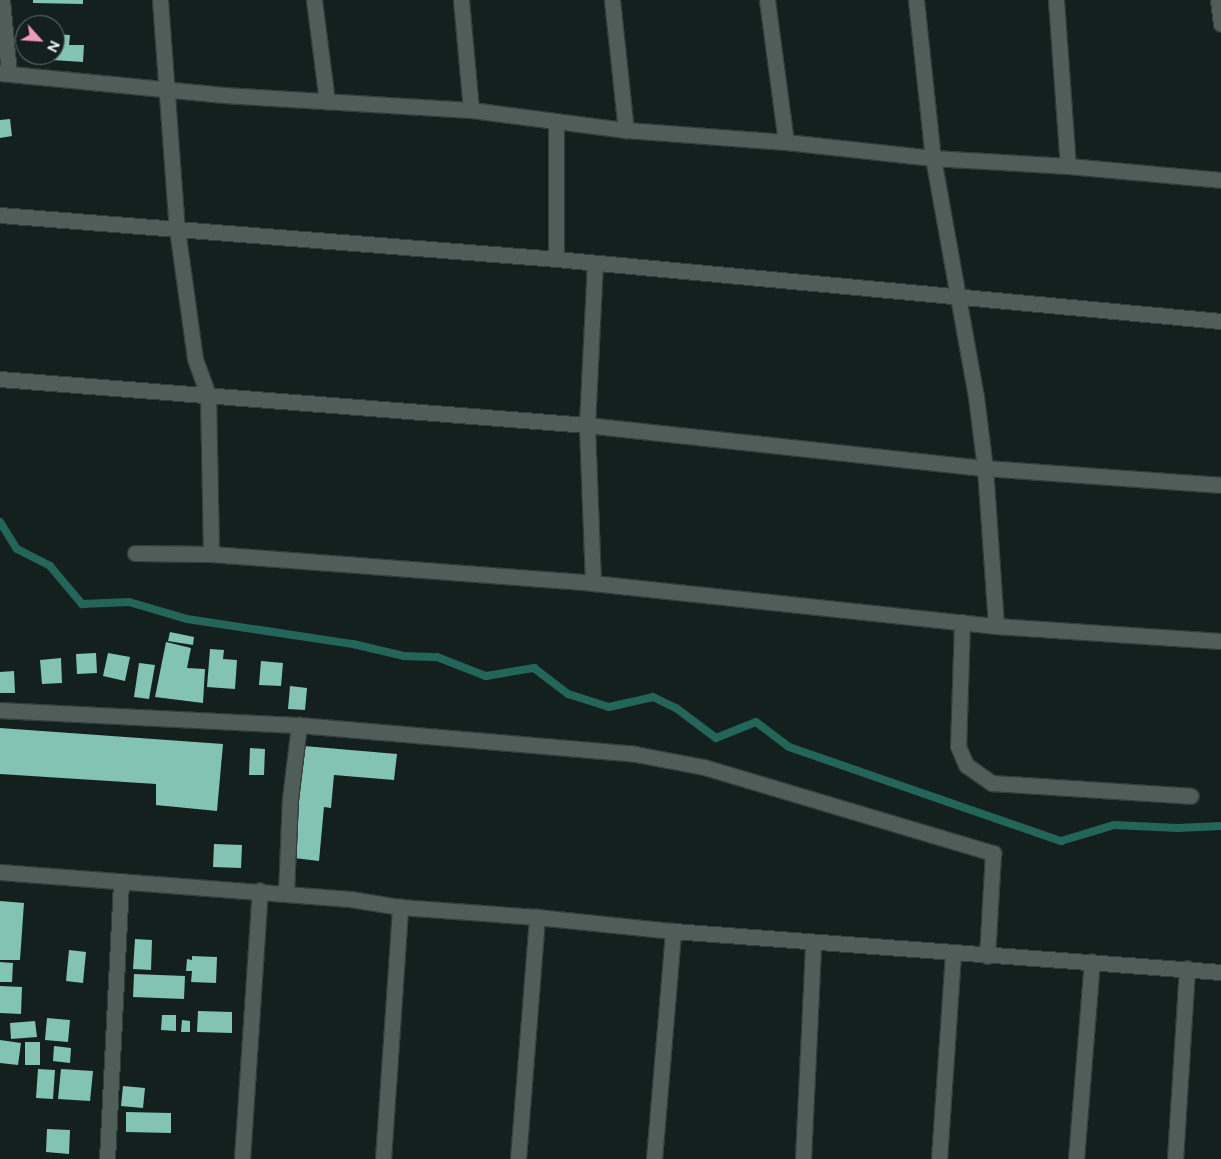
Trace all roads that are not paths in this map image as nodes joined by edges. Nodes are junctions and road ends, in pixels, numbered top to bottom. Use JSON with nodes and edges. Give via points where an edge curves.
{"nodes":[{"id":1,"x":2,"y":0,"type":"edge"},
{"id":2,"x":160,"y":0,"type":"edge"},
{"id":3,"x":314,"y":0,"type":"edge"},
{"id":4,"x":461,"y":0,"type":"edge"},
{"id":5,"x":612,"y":0,"type":"edge"},
{"id":6,"x":767,"y":0,"type":"edge"},
{"id":7,"x":916,"y":0,"type":"edge"},
{"id":8,"x":1056,"y":0,"type":"edge"},
{"id":9,"x":1218,"y":0,"type":"edge"},
{"id":10,"x":1221,"y":24,"type":"edge"},
{"id":11,"x":5,"y":73,"type":"edge"},
{"id":12,"x":167,"y":89,"type":"junction"},
{"id":13,"x":327,"y":101,"type":"junction"},
{"id":14,"x":471,"y":110,"type":"junction"},
{"id":15,"x":556,"y":121,"type":"junction"},
{"id":16,"x":626,"y":130,"type":"junction"},
{"id":17,"x":786,"y":142,"type":"junction"},
{"id":18,"x":933,"y":158,"type":"junction"},
{"id":19,"x":1068,"y":166,"type":"junction"},
{"id":20,"x":1221,"y":180,"type":"edge"},
{"id":21,"x":0,"y":215,"type":"edge"},
{"id":22,"x":177,"y":229,"type":"junction"},
{"id":23,"x":556,"y":259,"type":"junction"},
{"id":24,"x":595,"y":263,"type":"junction"},
{"id":25,"x":959,"y":297,"type":"junction"},
{"id":26,"x":1221,"y":321,"type":"edge"},
{"id":27,"x":0,"y":379,"type":"edge"},
{"id":28,"x":208,"y":395,"type":"junction"},
{"id":29,"x":587,"y":425,"type":"junction"},
{"id":30,"x":985,"y":468,"type":"junction"},
{"id":31,"x":1221,"y":485,"type":"edge"},
{"id":32,"x":136,"y":553,"type":"dead end"},
{"id":33,"x":211,"y":554,"type":"junction"},
{"id":34,"x":593,"y":583,"type":"junction"},
{"id":35,"x":962,"y":622,"type":"junction"},
{"id":36,"x":996,"y":626,"type":"junction"},
{"id":37,"x":1221,"y":641,"type":"edge"},
{"id":38,"x":0,"y":710,"type":"edge"},
{"id":39,"x":299,"y":725,"type":"junction"},
{"id":40,"x":1191,"y":796,"type":"dead end"},
{"id":41,"x":0,"y":872,"type":"edge"},
{"id":42,"x":121,"y":881,"type":"junction"},
{"id":43,"x":260,"y":891,"type":"junction"},
{"id":44,"x":286,"y":894,"type":"junction"},
{"id":45,"x":400,"y":907,"type":"junction"},
{"id":46,"x":537,"y":917,"type":"junction"},
{"id":47,"x":673,"y":932,"type":"junction"},
{"id":48,"x":813,"y":943,"type":"junction"},
{"id":49,"x":953,"y":953,"type":"junction"},
{"id":50,"x":987,"y":956,"type":"junction"},
{"id":51,"x":1092,"y":962,"type":"junction"},
{"id":52,"x":1187,"y":968,"type":"junction"},
{"id":53,"x":1221,"y":972,"type":"edge"},
{"id":54,"x":107,"y":1159,"type":"edge"},
{"id":55,"x":242,"y":1159,"type":"edge"},
{"id":56,"x":383,"y":1159,"type":"edge"},
{"id":57,"x":518,"y":1159,"type":"edge"},
{"id":58,"x":654,"y":1159,"type":"edge"},
{"id":59,"x":803,"y":1159,"type":"edge"},
{"id":60,"x":939,"y":1159,"type":"edge"},
{"id":61,"x":1076,"y":1159,"type":"edge"},
{"id":62,"x":1175,"y":1159,"type":"edge"}],
"edges":[{"from":1,"to":11,"type":"street"},
{"from":2,"to":12,"type":"street"},
{"from":3,"to":13,"type":"street"},
{"from":4,"to":14,"type":"street"},
{"from":5,"to":16,"type":"street"},
{"from":6,"to":17,"type":"street"},
{"from":7,"to":18,"type":"street"},
{"from":8,"to":19,"type":"street"},
{"from":9,"to":10,"type":"street"},
{"from":11,"to":12,"type":"street"},
{"from":12,"to":13,"type":"street"},
{"from":12,"to":22,"type":"street"},
{"from":13,"to":14,"type":"street"},
{"from":14,"to":15,"type":"street"},
{"from":15,"to":16,"type":"street"},
{"from":15,"to":23,"type":"street"},
{"from":16,"to":17,"type":"street"},
{"from":17,"to":18,"type":"street"},
{"from":18,"to":19,"type":"street"},
{"from":18,"to":25,"type":"street"},
{"from":19,"to":20,"type":"street"},
{"from":21,"to":22,"type":"street"},
{"from":22,"to":23,"type":"street"},
{"from":22,"to":28,"type":"street","via":[[195,359]]},
{"from":23,"to":24,"type":"street"},
{"from":24,"to":25,"type":"street"},
{"from":24,"to":29,"type":"street"},
{"from":25,"to":26,"type":"street"},
{"from":25,"to":30,"type":"street"},
{"from":27,"to":28,"type":"street"},
{"from":28,"to":29,"type":"street"},
{"from":28,"to":33,"type":"street"},
{"from":29,"to":30,"type":"street"},
{"from":29,"to":34,"type":"street"},
{"from":30,"to":31,"type":"street"},
{"from":30,"to":36,"type":"street"},
{"from":32,"to":33,"type":"street"},
{"from":33,"to":34,"type":"street"},
{"from":34,"to":35,"type":"street"},
{"from":35,"to":36,"type":"street"},
{"from":35,"to":40,"type":"street","via":[[958,746],[966,765],[992,783]]},
{"from":36,"to":37,"type":"street"},
{"from":38,"to":39,"type":"street"},
{"from":39,"to":44,"type":"street","via":[[290,799]]},
{"from":39,"to":50,"type":"street","via":[[635,754],[704,767],[993,853]]},
{"from":41,"to":42,"type":"street"},
{"from":42,"to":43,"type":"street"},
{"from":42,"to":54,"type":"street"},
{"from":43,"to":44,"type":"street"},
{"from":43,"to":55,"type":"street"},
{"from":44,"to":45,"type":"street"},
{"from":45,"to":46,"type":"street"},
{"from":45,"to":56,"type":"street"},
{"from":46,"to":47,"type":"street"},
{"from":46,"to":57,"type":"street"},
{"from":47,"to":48,"type":"street"},
{"from":47,"to":58,"type":"street"},
{"from":48,"to":49,"type":"street"},
{"from":48,"to":59,"type":"street"},
{"from":49,"to":50,"type":"street"},
{"from":49,"to":60,"type":"street"},
{"from":50,"to":51,"type":"street"},
{"from":51,"to":52,"type":"street"},
{"from":51,"to":61,"type":"street"},
{"from":52,"to":53,"type":"street"},
{"from":52,"to":62,"type":"street"}]}
